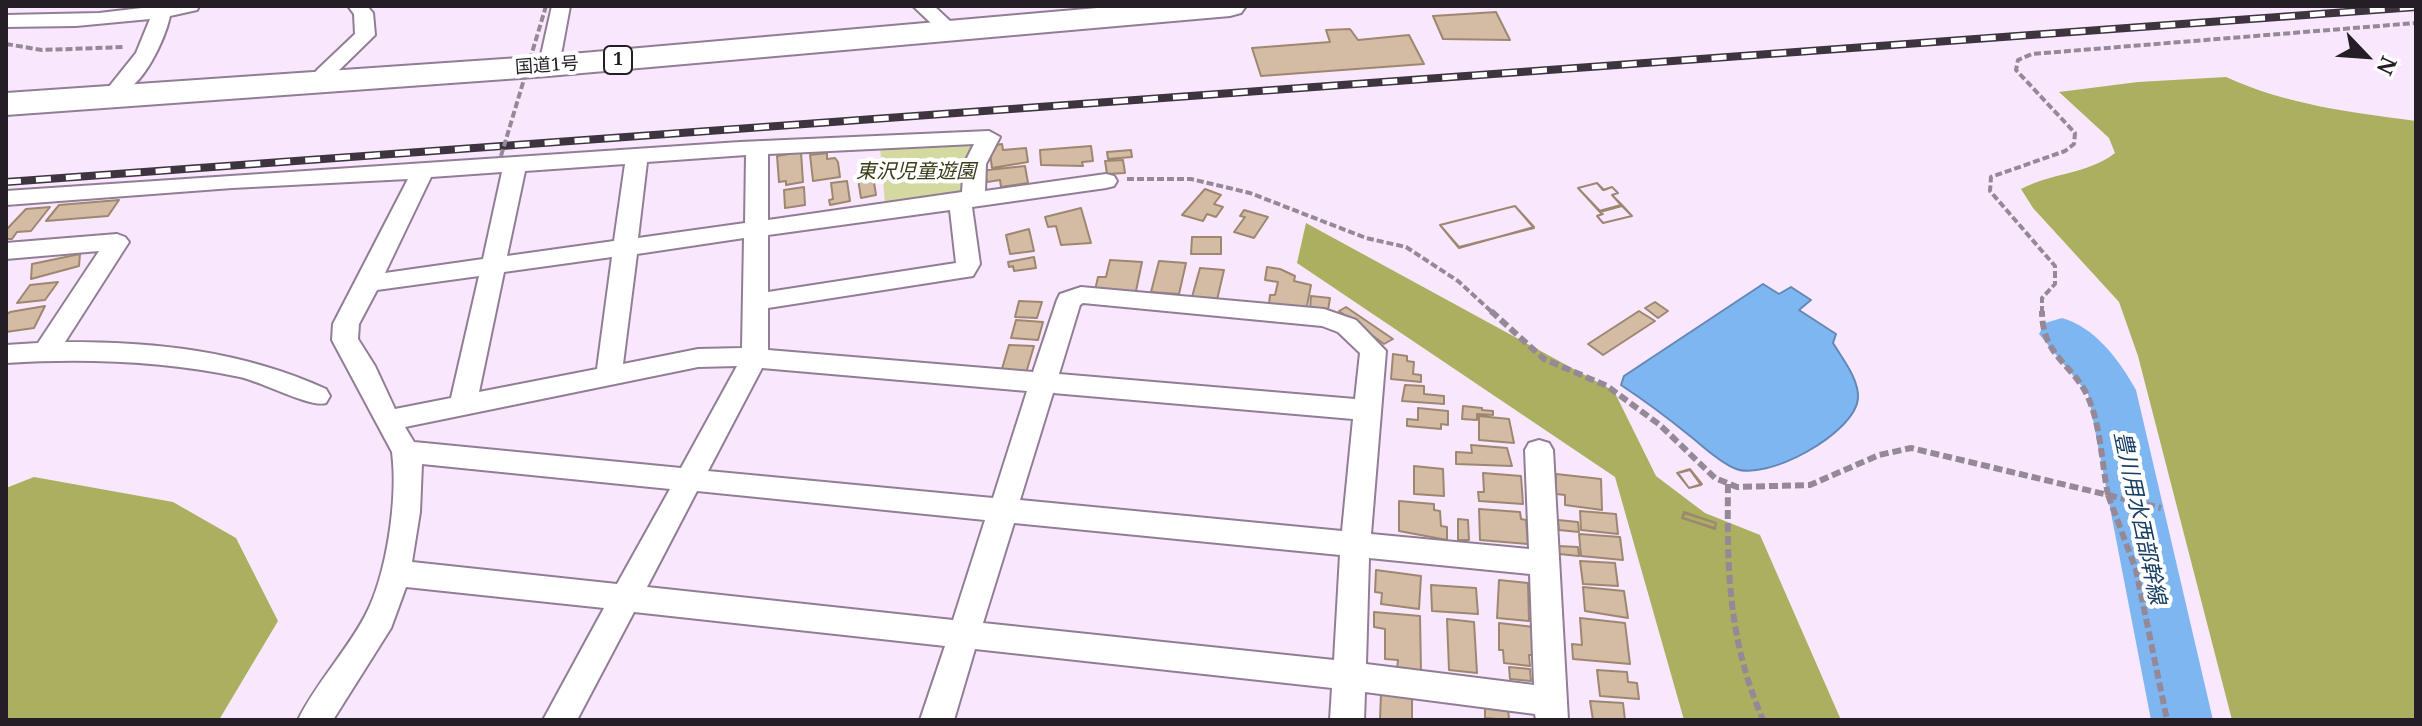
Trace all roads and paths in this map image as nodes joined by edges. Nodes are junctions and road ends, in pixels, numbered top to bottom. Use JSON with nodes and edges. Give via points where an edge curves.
{"nodes":[{"id":1,"x":190,"y":6,"type":"edge"},
{"id":2,"x":357,"y":6,"type":"edge"},
{"id":3,"x":546,"y":6,"type":"edge"},
{"id":4,"x":561,"y":6,"type":"edge"},
{"id":5,"x":1102,"y":6,"type":"edge"},
{"id":6,"x":1230,"y":6,"type":"edge"},
{"id":7,"x":161,"y":12,"type":"junction"},
{"id":8,"x":931,"y":14,"type":"edge"},
{"id":9,"x":6,"y":21,"type":"edge"},
{"id":10,"x":2416,"y":23,"type":"edge"},
{"id":11,"x":6,"y":44,"type":"edge"},
{"id":12,"x":151,"y":47,"type":"junction"},
{"id":13,"x":551,"y":55,"type":"junction"},
{"id":14,"x":324,"y":74,"type":"junction"},
{"id":15,"x":118,"y":88,"type":"junction"},
{"id":16,"x":6,"y":95,"type":"edge"},
{"id":17,"x":6,"y":106,"type":"edge"},
{"id":18,"x":757,"y":148,"type":"junction"},
{"id":19,"x":637,"y":157,"type":"junction"},
{"id":20,"x":508,"y":161,"type":"junction"},
{"id":21,"x":422,"y":172,"type":"junction"},
{"id":22,"x":1106,"y":181,"type":"joint"},
{"id":23,"x":967,"y":198,"type":"junction"},
{"id":24,"x":10,"y":203,"type":"edge"},
{"id":25,"x":754,"y":229,"type":"junction"},
{"id":26,"x":625,"y":247,"type":"junction"},
{"id":27,"x":6,"y":251,"type":"edge"},
{"id":28,"x":495,"y":265,"type":"junction"},
{"id":29,"x":368,"y":283,"type":"junction"},
{"id":30,"x":755,"y":302,"type":"junction"},
{"id":31,"x":47,"y":350,"type":"junction"},
{"id":32,"x":6,"y":354,"type":"edge"},
{"id":33,"x":755,"y":357,"type":"junction"},
{"id":34,"x":609,"y":375,"type":"junction"},
{"id":35,"x":1044,"y":384,"type":"junction"},
{"id":36,"x":317,"y":396,"type":"dead end"},
{"id":37,"x":463,"y":404,"type":"junction"},
{"id":38,"x":1367,"y":410,"type":"junction"},
{"id":39,"x":390,"y":420,"type":"junction"},
{"id":40,"x":1539,"y":450,"type":"dead end"},
{"id":41,"x":406,"y":452,"type":"junction"},
{"id":42,"x":690,"y":478,"type":"junction"},
{"id":43,"x":1728,"y":483,"type":"junction"},
{"id":44,"x":2108,"y":495,"type":"junction"},
{"id":45,"x":2161,"y":508,"type":"dead end"},
{"id":46,"x":1002,"y":510,"type":"junction"},
{"id":47,"x":1355,"y":546,"type":"junction"},
{"id":48,"x":1545,"y":563,"type":"junction"},
{"id":49,"x":395,"y":573,"type":"junction"},
{"id":50,"x":624,"y":599,"type":"junction"},
{"id":51,"x":963,"y":634,"type":"junction"},
{"id":52,"x":1350,"y":676,"type":"junction"},
{"id":53,"x":1552,"y":711,"type":"edge"},
{"id":54,"x":315,"y":720,"type":"edge"},
{"id":55,"x":560,"y":720,"type":"edge"},
{"id":56,"x":937,"y":720,"type":"edge"},
{"id":57,"x":1347,"y":720,"type":"edge"},
{"id":58,"x":1763,"y":720,"type":"edge"},
{"id":59,"x":2167,"y":720,"type":"edge"}],
"edges":[{"from":1,"to":7,"type":"street"},
{"from":2,"to":14,"type":"street","via":[[365,35]]},
{"from":3,"to":20,"type":"path","bridge":true},
{"from":4,"to":13,"type":"street"},
{"from":5,"to":8,"type":"highway","name":"国道1号","number":"1"},
{"from":6,"to":17,"type":"highway","name":"国道1号","number":"1","via":[[548,66]]},
{"from":7,"to":9,"type":"street"},
{"from":7,"to":12,"type":"street"},
{"from":8,"to":13,"type":"highway","name":"国道1号","number":"1"},
{"from":10,"to":44,"type":"path","via":[[2032,54],[2018,60],[2016,70],[2075,133],[2074,144],[2063,154],[1991,177],[1990,191],[2055,266],[2055,284],[2042,298],[2042,331],[2091,404]]},
{"from":11,"to":12,"type":"path","via":[[42,50]]},
{"from":12,"to":15,"type":"street"},
{"from":13,"to":14,"type":"highway","name":"国道1号","number":"1"},
{"from":14,"to":15,"type":"highway","name":"国道1号","number":"1"},
{"from":15,"to":16,"type":"highway","name":"国道1号","number":"1"},
{"from":18,"to":19,"type":"street"},
{"from":18,"to":23,"type":"street","via":[[989,137]]},
{"from":18,"to":25,"type":"street"},
{"from":19,"to":20,"type":"street"},
{"from":19,"to":26,"type":"street"},
{"from":20,"to":21,"type":"street"},
{"from":20,"to":28,"type":"street"},
{"from":21,"to":24,"type":"street","via":[[232,181]]},
{"from":21,"to":29,"type":"street"},
{"from":22,"to":23,"type":"street"},
{"from":22,"to":43,"type":"path","via":[[1191,179],[1250,193],[1366,238],[1406,247],[1458,281],[1544,359],[1607,386],[1660,425],[1715,478]]},
{"from":23,"to":25,"type":"street"},
{"from":23,"to":30,"type":"street","via":[[964,270]]},
{"from":25,"to":26,"type":"street"},
{"from":25,"to":30,"type":"street"},
{"from":26,"to":28,"type":"street"},
{"from":26,"to":34,"type":"street"},
{"from":27,"to":31,"type":"street","via":[[117,242]]},
{"from":28,"to":29,"type":"street"},
{"from":28,"to":37,"type":"street"},
{"from":29,"to":39,"type":"street","via":[[346,324],[345,340]]},
{"from":30,"to":33,"type":"street"},
{"from":31,"to":32,"type":"street"},
{"from":31,"to":36,"type":"street","via":[[157,357],[263,372]]},
{"from":33,"to":34,"type":"street","via":[[698,358]]},
{"from":33,"to":35,"type":"street"},
{"from":33,"to":42,"type":"street"},
{"from":34,"to":37,"type":"street"},
{"from":35,"to":38,"type":"street"},
{"from":35,"to":38,"type":"street","via":[[1069,300],[1081,295],[1324,318],[1347,326],[1373,351]]},
{"from":35,"to":46,"type":"street"},
{"from":37,"to":39,"type":"street"},
{"from":38,"to":47,"type":"street"},
{"from":39,"to":41,"type":"street"},
{"from":40,"to":48,"type":"street"},
{"from":41,"to":42,"type":"street"},
{"from":41,"to":49,"type":"street","via":[[406,512]]},
{"from":42,"to":46,"type":"street"},
{"from":42,"to":50,"type":"street"},
{"from":43,"to":44,"type":"path","via":[[1760,489],[1810,485],[1879,455],[1911,448]]},
{"from":43,"to":58,"type":"path","via":[[1727,568],[1740,660]]},
{"from":44,"to":45,"type":"path"},
{"from":44,"to":59,"type":"path","via":[[2136,570]]},
{"from":46,"to":47,"type":"street"},
{"from":46,"to":51,"type":"street"},
{"from":47,"to":48,"type":"street"},
{"from":47,"to":52,"type":"street"},
{"from":48,"to":53,"type":"street"},
{"from":49,"to":50,"type":"street"},
{"from":49,"to":54,"type":"street","via":[[374,630]]},
{"from":50,"to":51,"type":"street"},
{"from":50,"to":55,"type":"street"},
{"from":51,"to":52,"type":"street"},
{"from":51,"to":56,"type":"street"},
{"from":52,"to":53,"type":"street"},
{"from":52,"to":57,"type":"street"}]}
